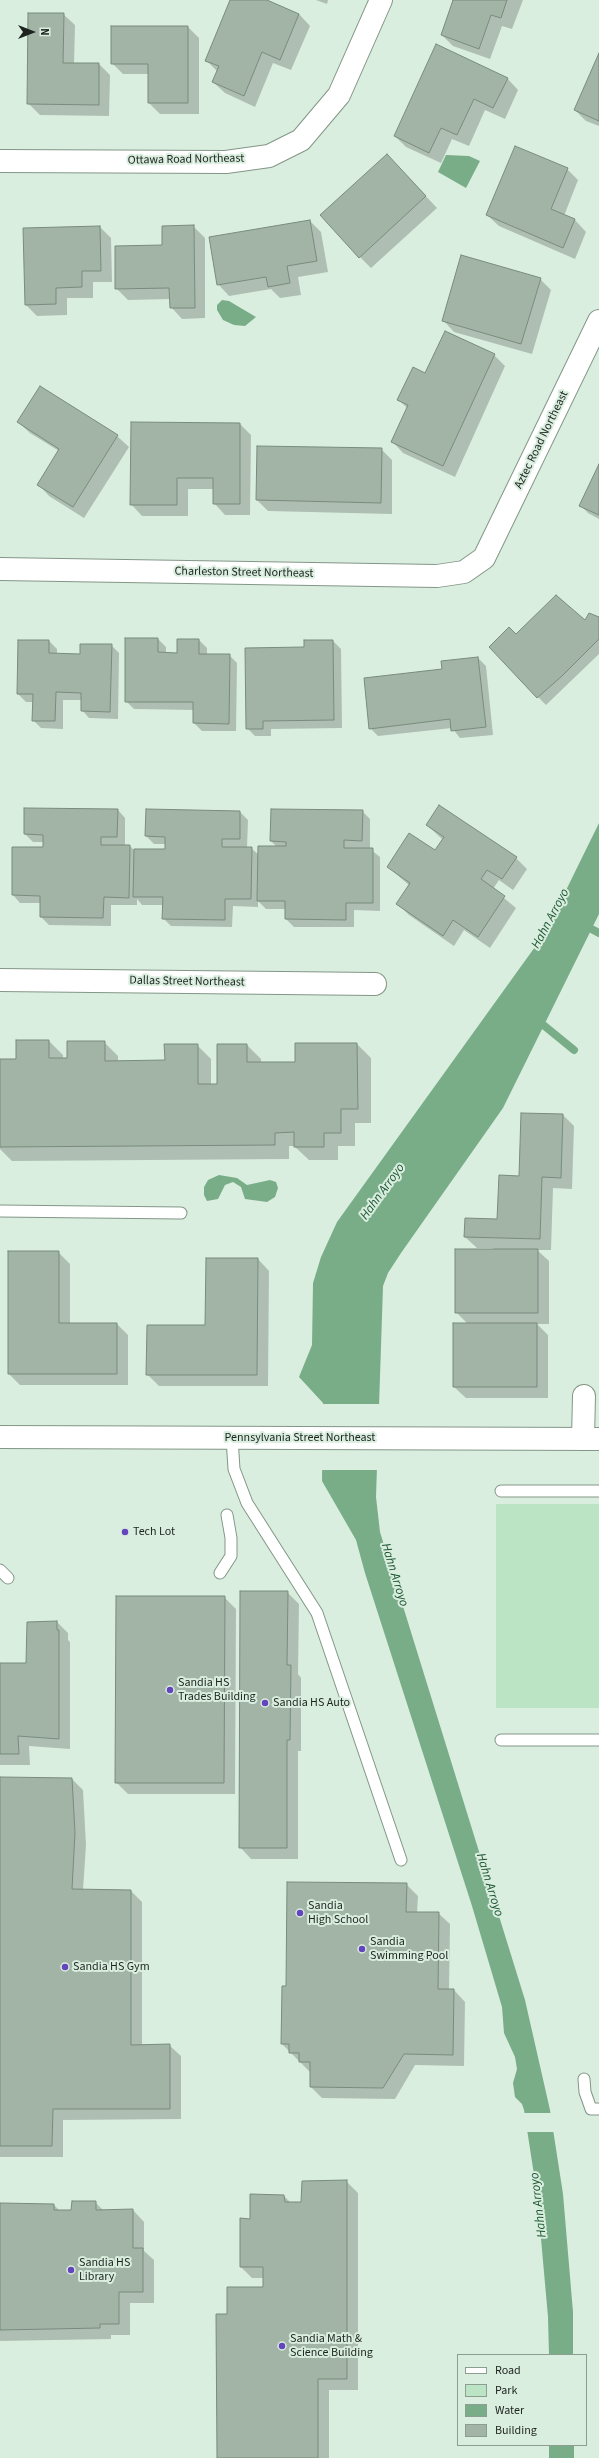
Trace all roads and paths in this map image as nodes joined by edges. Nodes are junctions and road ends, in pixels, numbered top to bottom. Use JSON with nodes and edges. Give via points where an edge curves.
{"nodes":[{"id":1,"x":381,"y":0,"type":"edge"},
{"id":2,"x":0,"y":161,"type":"edge"},
{"id":3,"x":599,"y":321,"type":"edge"},
{"id":4,"x":484,"y":558,"type":"joint"},
{"id":5,"x":0,"y":569,"type":"edge"},
{"id":6,"x":0,"y":980,"type":"edge"},
{"id":7,"x":375,"y":984,"type":"dead end"},
{"id":8,"x":0,"y":1211,"type":"edge"},
{"id":9,"x":181,"y":1213,"type":"dead end"},
{"id":10,"x":584,"y":1396,"type":"dead end"},
{"id":11,"x":0,"y":1437,"type":"edge"},
{"id":12,"x":232,"y":1438,"type":"junction"},
{"id":13,"x":591,"y":1439,"type":"edge"},
{"id":14,"x":501,"y":1491,"type":"dead end"},
{"id":15,"x":599,"y":1491,"type":"edge"},
{"id":16,"x":227,"y":1515,"type":"dead end"},
{"id":17,"x":220,"y":1573,"type":"dead end"},
{"id":18,"x":500,"y":1740,"type":"dead end"},
{"id":19,"x":599,"y":1740,"type":"edge"},
{"id":20,"x":401,"y":1860,"type":"dead end"},
{"id":21,"x":584,"y":2079,"type":"dead end"},
{"id":22,"x":599,"y":2108,"type":"edge"}],
"edges":[{"from":1,"to":2,"type":"street","name":"Ottawa Road Northeast","via":[[339,95],[301,140],[269,156],[226,162]]},
{"from":3,"to":4,"type":"street","name":"Aztec Road Northeast"},
{"from":4,"to":5,"type":"street","name":"Charleston Street Northeast","via":[[464,572],[437,576]]},
{"from":6,"to":7,"type":"street","name":"Dallas Street Northeast"},
{"from":8,"to":9,"type":"lane"},
{"from":10,"to":13,"type":"street"},
{"from":11,"to":12,"type":"street","name":"Pennsylvania Street Northeast"},
{"from":12,"to":13,"type":"street","name":"Pennsylvania Street Northeast"},
{"from":12,"to":20,"type":"lane","via":[[234,1469],[247,1503],[317,1613]]},
{"from":14,"to":15,"type":"lane"},
{"from":16,"to":17,"type":"lane","via":[[232,1538],[232,1556]]},
{"from":18,"to":19,"type":"lane"},
{"from":21,"to":22,"type":"lane","via":[[585,2092],[591,2108]]}]}
